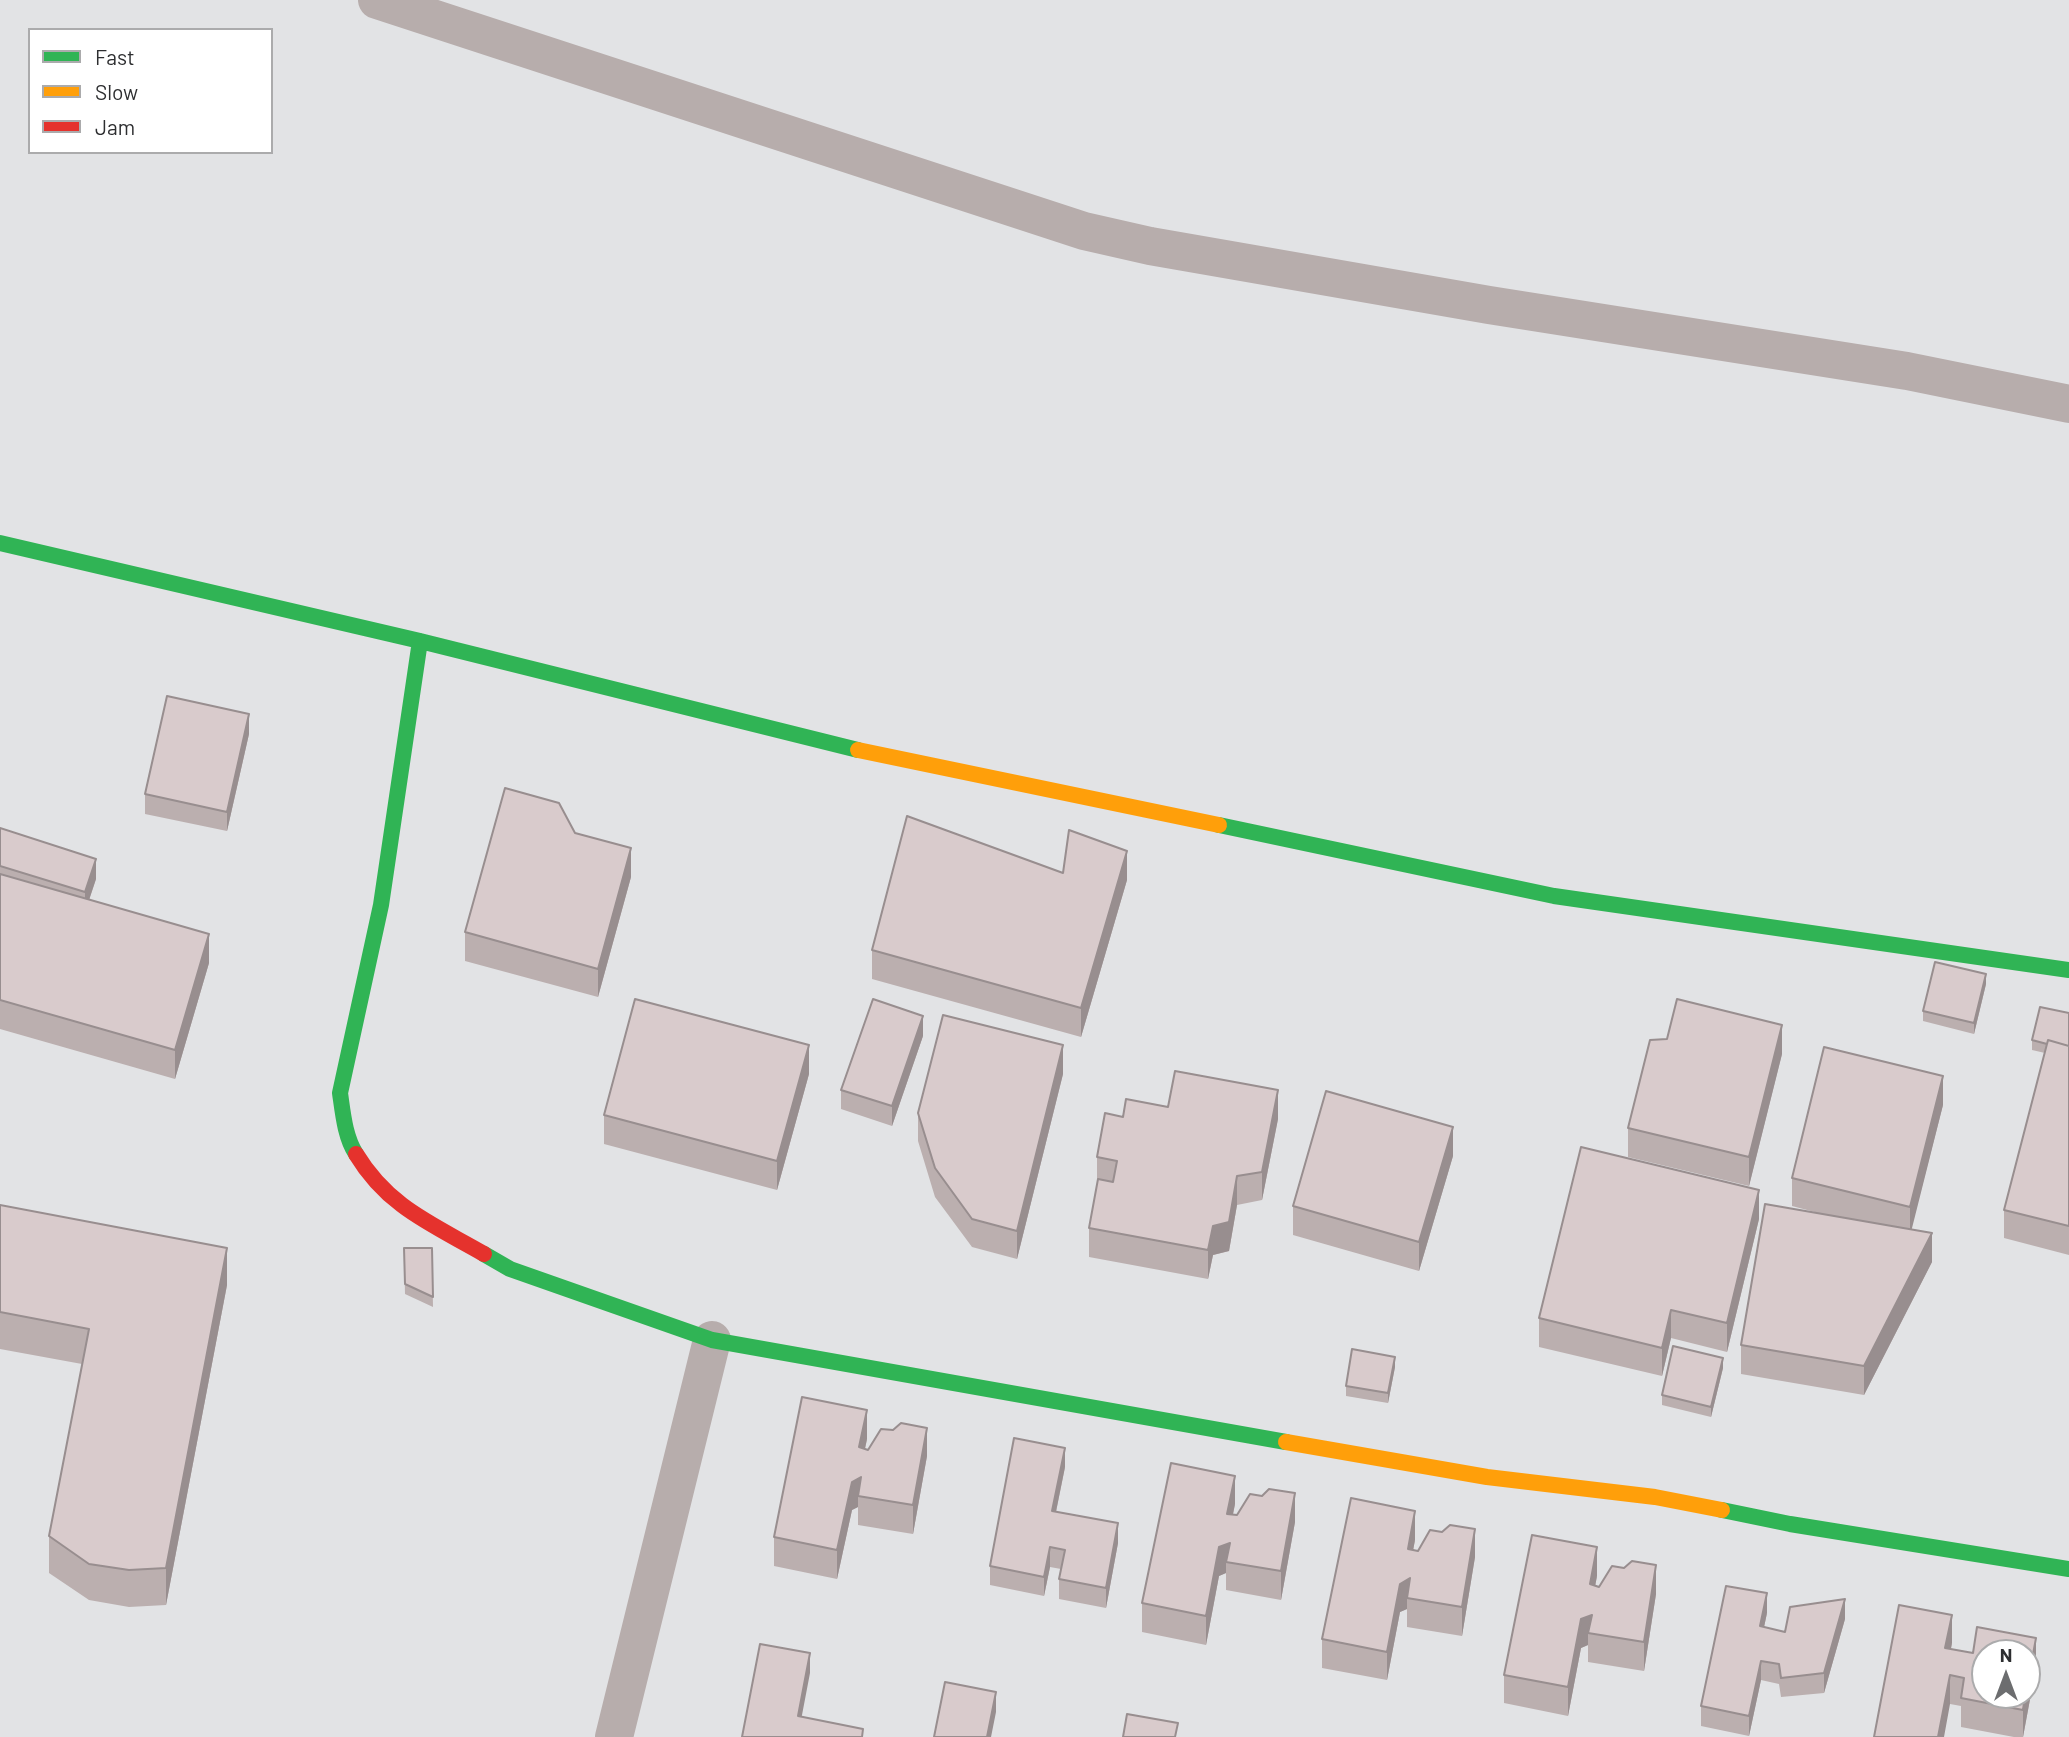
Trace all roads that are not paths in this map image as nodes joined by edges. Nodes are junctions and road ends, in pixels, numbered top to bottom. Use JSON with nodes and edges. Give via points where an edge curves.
{"nodes":[{"id":1,"x":377,"y":0,"type":"edge"},
{"id":2,"x":2069,"y":404,"type":"edge"},
{"id":3,"x":0,"y":543,"type":"edge"},
{"id":4,"x":420,"y":641,"type":"junction"},
{"id":5,"x":2069,"y":970,"type":"edge"},
{"id":6,"x":712,"y":1340,"type":"junction"},
{"id":7,"x":2069,"y":1569,"type":"edge"},
{"id":8,"x":614,"y":1737,"type":"edge"}],
"edges":[{"from":1,"to":2,"type":"street","via":[[1084,231],[1475,303],[1907,371]]},
{"from":3,"to":4,"type":"street"},
{"from":4,"to":5,"type":"street","via":[[891,758],[1554,896]]},
{"from":4,"to":6,"type":"street","via":[[381,905],[340,1093],[351,1147],[369,1176],[396,1203],[510,1269]]},
{"from":6,"to":7,"type":"street","via":[[1487,1477],[1655,1497]]},
{"from":6,"to":8,"type":"street"}]}
